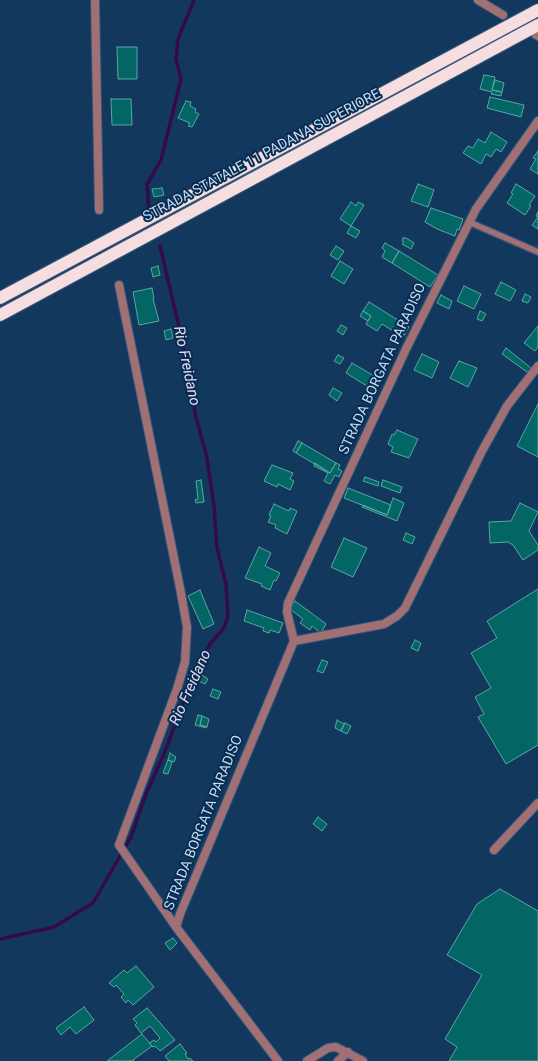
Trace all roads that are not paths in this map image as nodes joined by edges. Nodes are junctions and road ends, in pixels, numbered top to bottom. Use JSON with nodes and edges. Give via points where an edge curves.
{"nodes":[{"id":1,"x":95,"y":0,"type":"edge"},
{"id":2,"x":478,"y":0,"type":"edge"},
{"id":3,"x":538,"y":10,"type":"edge"},
{"id":4,"x":503,"y":15,"type":"dead end"},
{"id":5,"x":537,"y":32,"type":"edge"},
{"id":6,"x":538,"y":121,"type":"edge"},
{"id":7,"x":99,"y":210,"type":"dead end"},
{"id":8,"x":469,"y":222,"type":"junction"},
{"id":9,"x":538,"y":252,"type":"edge"},
{"id":10,"x":119,"y":285,"type":"dead end"},
{"id":11,"x":0,"y":298,"type":"edge"},
{"id":12,"x":0,"y":315,"type":"edge"},
{"id":13,"x":538,"y":366,"type":"edge"},
{"id":14,"x":294,"y":641,"type":"junction"},
{"id":15,"x":538,"y":803,"type":"edge"},
{"id":16,"x":494,"y":850,"type":"dead end"},
{"id":17,"x":176,"y":927,"type":"junction"},
{"id":18,"x":348,"y":1052,"type":"junction"},
{"id":19,"x":278,"y":1061,"type":"edge"},
{"id":20,"x":307,"y":1061,"type":"edge"},
{"id":21,"x":338,"y":1061,"type":"edge"},
{"id":22,"x":363,"y":1061,"type":"edge"}],
"edges":[{"from":1,"to":7,"type":"street"},
{"from":2,"to":4,"type":"street"},
{"from":3,"to":11,"type":"highway","name":"STRADA STATALE 11 PADANA SUPERIORE"},
{"from":5,"to":12,"type":"highway","name":"STRADA STATALE 11 PADANA SUPERIORE"},
{"from":6,"to":8,"type":"street","name":"STRADA BORGATA PARADISO","via":[[476,208]]},
{"from":8,"to":9,"type":"lane"},
{"from":8,"to":14,"type":"street","name":"STRADA BORGATA PARADISO","via":[[406,349],[288,603],[287,612]]},
{"from":10,"to":17,"type":"street","via":[[187,627],[185,662],[177,689],[119,845]]},
{"from":13,"to":14,"type":"street","via":[[508,406],[482,451],[405,608],[384,624]]},
{"from":14,"to":17,"type":"street","name":"STRADA BORGATA PARADISO"},
{"from":15,"to":16,"type":"street"},
{"from":17,"to":19,"type":"street","name":"STRADA BORGATA PARADISO"},
{"from":18,"to":20,"type":"street","via":[[336,1047],[328,1048]]},
{"from":18,"to":21,"type":"street"},
{"from":18,"to":22,"type":"street"}]}
